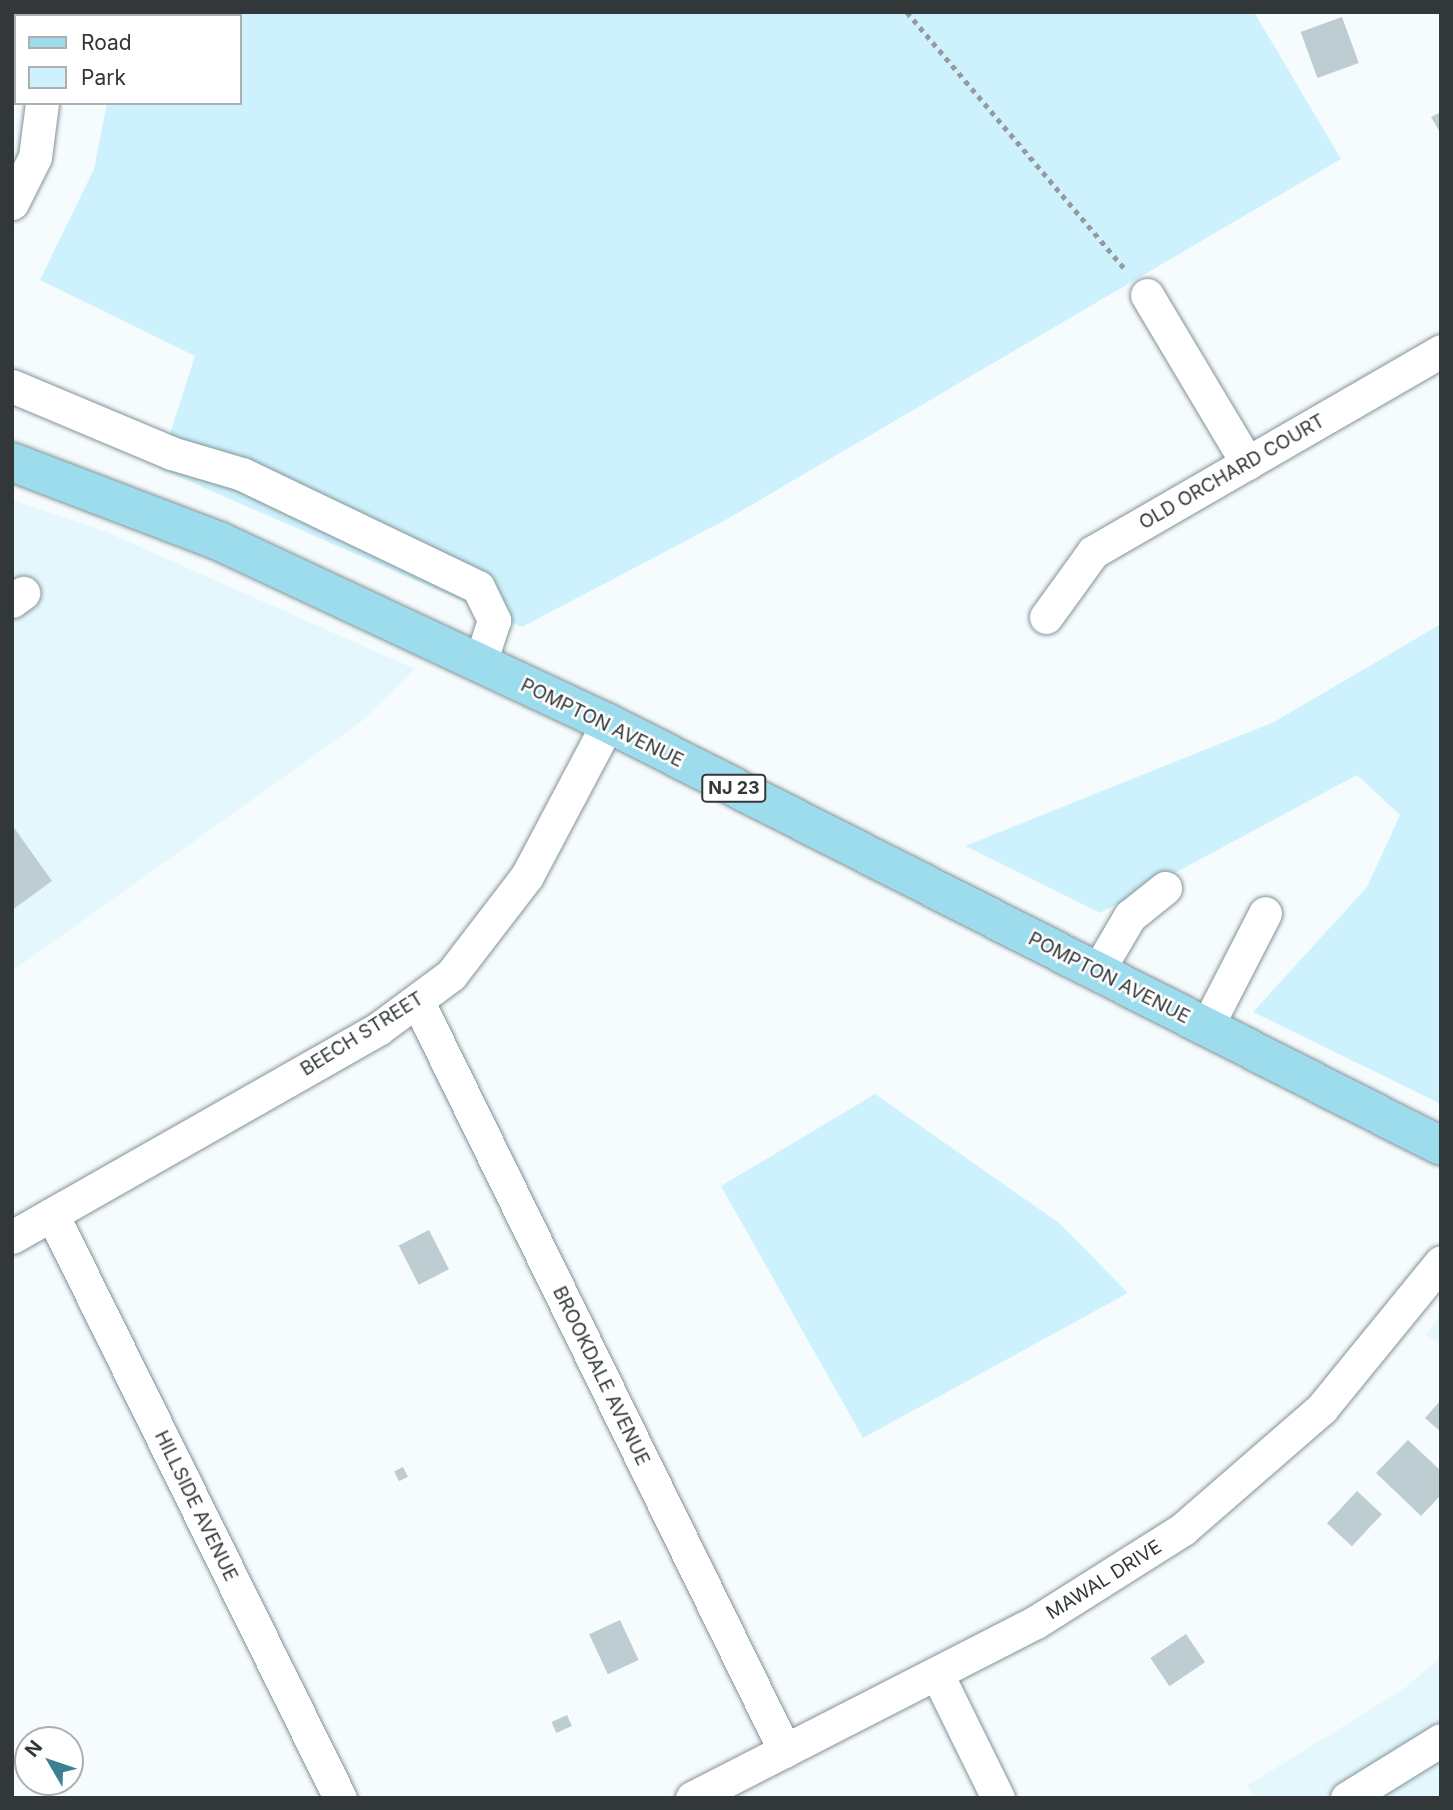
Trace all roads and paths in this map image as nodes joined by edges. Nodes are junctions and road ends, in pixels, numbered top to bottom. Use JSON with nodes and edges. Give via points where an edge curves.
{"nodes":[{"id":1,"x":907,"y":12,"type":"edge"},
{"id":2,"x":42,"y":105,"type":"edge"},
{"id":3,"x":12,"y":203,"type":"edge"},
{"id":4,"x":1147,"y":295,"type":"joint"},
{"id":5,"x":1441,"y":351,"type":"edge"},
{"id":6,"x":12,"y":386,"type":"edge"},
{"id":7,"x":12,"y":462,"type":"edge"},
{"id":8,"x":1247,"y":463,"type":"junction"},
{"id":9,"x":1046,"y":617,"type":"dead end"},
{"id":10,"x":480,"y":663,"type":"junction"},
{"id":11,"x":608,"y":723,"type":"junction"},
{"id":12,"x":1165,"y":888,"type":"dead end"},
{"id":13,"x":1265,"y":913,"type":"dead end"},
{"id":14,"x":1097,"y":972,"type":"junction"},
{"id":15,"x":418,"y":1002,"type":"junction"},
{"id":16,"x":1206,"y":1028,"type":"junction"},
{"id":17,"x":1441,"y":1146,"type":"edge"},
{"id":18,"x":52,"y":1214,"type":"junction"},
{"id":19,"x":12,"y":1237,"type":"edge"},
{"id":20,"x":1441,"y":1262,"type":"edge"},
{"id":21,"x":937,"y":1674,"type":"junction"},
{"id":22,"x":1441,"y":1740,"type":"edge"},
{"id":23,"x":785,"y":1751,"type":"junction"},
{"id":24,"x":340,"y":1798,"type":"edge"},
{"id":25,"x":692,"y":1798,"type":"edge"},
{"id":26,"x":998,"y":1798,"type":"edge"},
{"id":27,"x":1347,"y":1798,"type":"edge"}],
"edges":[{"from":1,"to":4,"type":"path"},
{"from":2,"to":3,"type":"street","via":[[34,157]]},
{"from":4,"to":8,"type":"street"},
{"from":5,"to":8,"type":"street","name":"OLD ORCHARD COURT"},
{"from":6,"to":10,"type":"street","via":[[171,453],[242,474],[478,587],[494,620]]},
{"from":7,"to":10,"type":"main road","name":"POMPTON AVENUE","number":"NJ 23","via":[[219,541]]},
{"from":8,"to":9,"type":"street","name":"OLD ORCHARD COURT","via":[[1093,552]]},
{"from":10,"to":11,"type":"main road","name":"POMPTON AVENUE","number":"NJ 23"},
{"from":11,"to":14,"type":"main road","name":"POMPTON AVENUE","number":"NJ 23"},
{"from":11,"to":15,"type":"street","name":"BEECH STREET","via":[[505,912]]},
{"from":12,"to":14,"type":"street","via":[[1130,916]]},
{"from":13,"to":16,"type":"street"},
{"from":14,"to":16,"type":"main road","name":"POMPTON AVENUE","number":"NJ 23"},
{"from":15,"to":18,"type":"street","name":"BEECH STREET"},
{"from":15,"to":23,"type":"street","name":"BROOKDALE AVENUE"},
{"from":16,"to":17,"type":"main road","name":"POMPTON AVENUE","number":"NJ 23"},
{"from":18,"to":19,"type":"street","name":"BEECH STREET"},
{"from":18,"to":24,"type":"street","name":"HILLSIDE AVENUE"},
{"from":20,"to":21,"type":"street","name":"MAWAL DRIVE","via":[[1322,1408],[1229,1493],[1087,1594]]},
{"from":21,"to":23,"type":"street","name":"MAWAL DRIVE"},
{"from":21,"to":26,"type":"street"},
{"from":22,"to":27,"type":"street"},
{"from":23,"to":25,"type":"street","name":"MAWAL DRIVE"}]}
